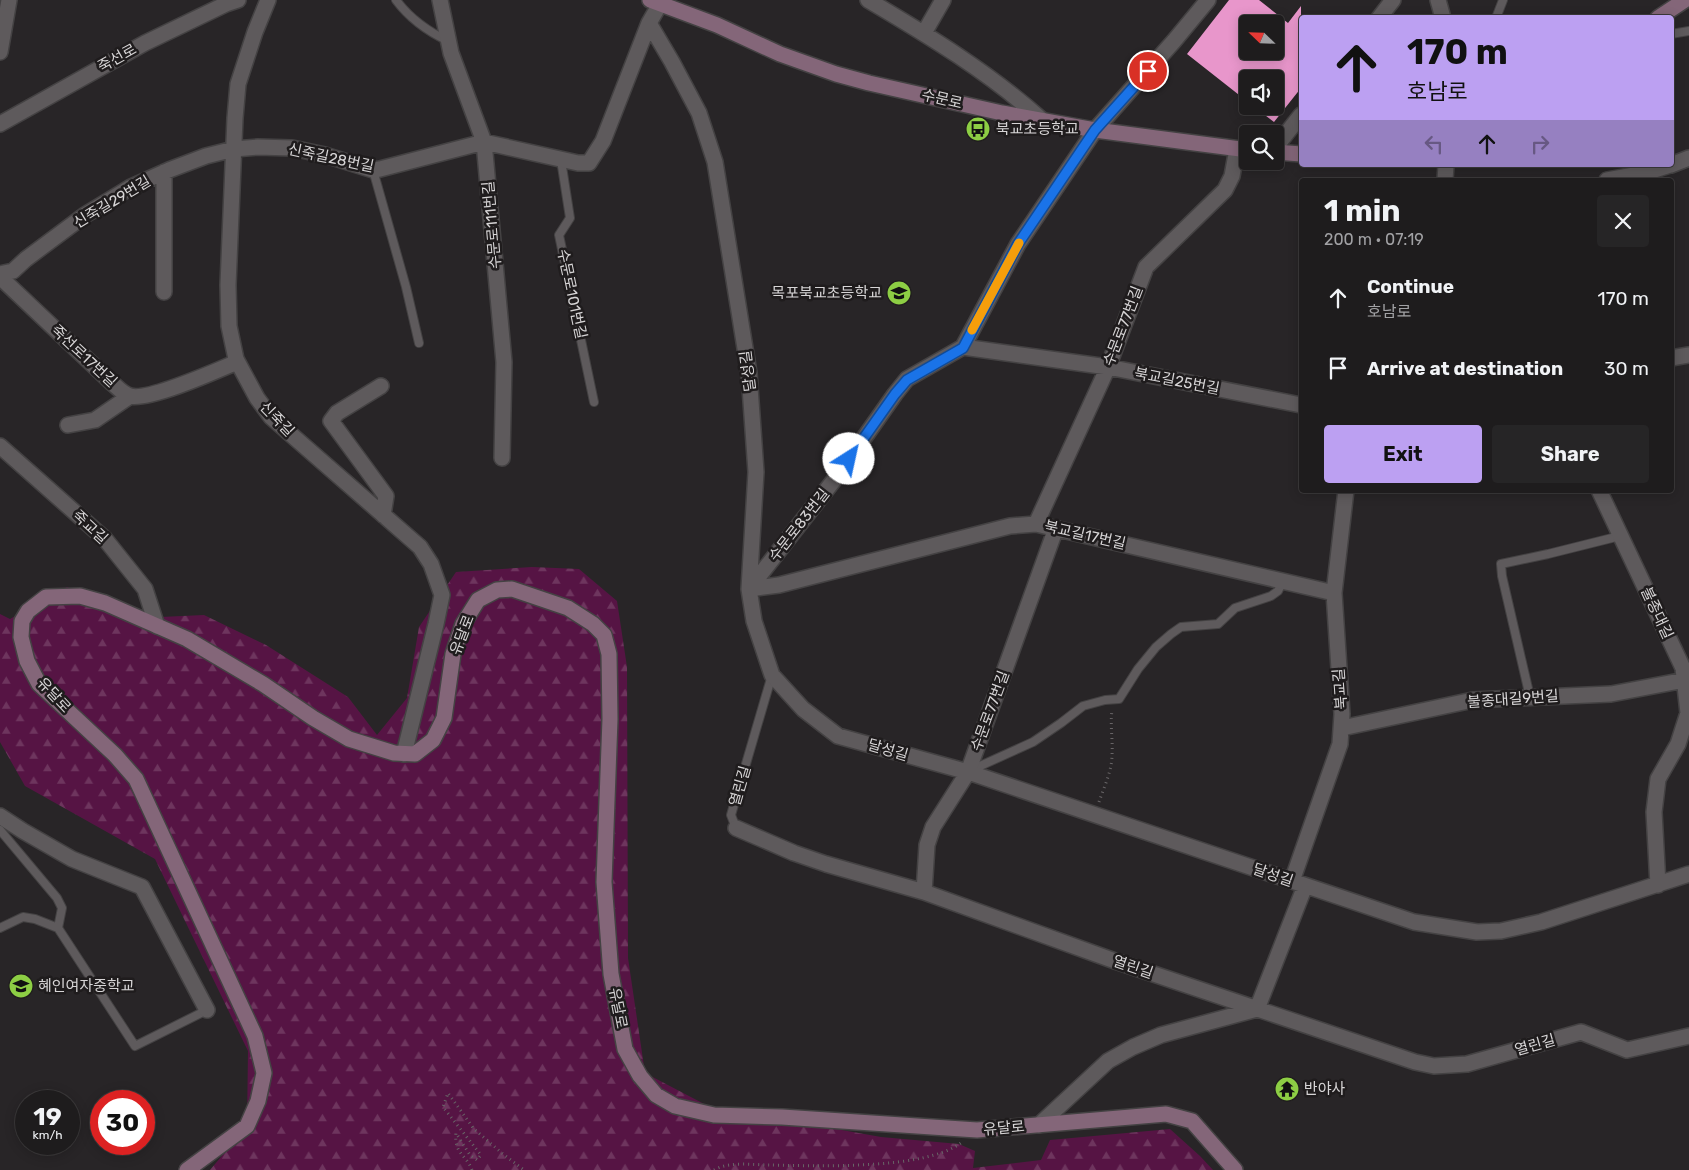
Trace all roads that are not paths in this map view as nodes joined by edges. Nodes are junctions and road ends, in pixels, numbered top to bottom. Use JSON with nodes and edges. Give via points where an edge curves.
{"nodes":[{"id":1,"x":9,"y":0,"type":"edge"},
{"id":2,"x":238,"y":0,"type":"edge"},
{"id":3,"x":268,"y":0,"type":"edge"},
{"id":4,"x":396,"y":0,"type":"edge"},
{"id":5,"x":440,"y":0,"type":"edge"},
{"id":6,"x":868,"y":0,"type":"edge"},
{"id":7,"x":943,"y":0,"type":"edge"},
{"id":8,"x":1208,"y":0,"type":"edge"},
{"id":9,"x":1393,"y":0,"type":"edge"},
{"id":10,"x":1438,"y":0,"type":"edge"},
{"id":11,"x":1503,"y":0,"type":"edge"},
{"id":12,"x":1685,"y":0,"type":"edge"},
{"id":13,"x":658,"y":1,"type":"edge"},
{"id":14,"x":1381,"y":15,"type":"edge"},
{"id":15,"x":1442,"y":15,"type":"edge"},
{"id":16,"x":1497,"y":15,"type":"edge"},
{"id":17,"x":1662,"y":15,"type":"edge"},
{"id":18,"x":649,"y":23,"type":"junction"},
{"id":19,"x":1689,"y":30,"type":"edge"},
{"id":20,"x":924,"y":33,"type":"junction"},
{"id":21,"x":1674,"y":33,"type":"edge"},
{"id":22,"x":448,"y":41,"type":"junction"},
{"id":23,"x":0,"y":52,"type":"edge"},
{"id":24,"x":1299,"y":118,"type":"edge"},
{"id":25,"x":1042,"y":120,"type":"junction"},
{"id":26,"x":0,"y":124,"type":"edge"},
{"id":27,"x":1095,"y":130,"type":"junction"},
{"id":28,"x":1284,"y":137,"type":"edge"},
{"id":29,"x":484,"y":142,"type":"junction"},
{"id":30,"x":234,"y":149,"type":"junction"},
{"id":31,"x":1239,"y":150,"type":"edge"},
{"id":32,"x":1284,"y":153,"type":"edge"},
{"id":33,"x":1299,"y":154,"type":"edge"},
{"id":34,"x":1239,"y":158,"type":"edge"},
{"id":35,"x":1689,"y":158,"type":"edge"},
{"id":36,"x":562,"y":160,"type":"junction"},
{"id":37,"x":1674,"y":163,"type":"edge"},
{"id":38,"x":1662,"y":167,"type":"edge"},
{"id":39,"x":373,"y":170,"type":"junction"},
{"id":40,"x":164,"y":172,"type":"junction"},
{"id":41,"x":1618,"y":178,"type":"edge"},
{"id":42,"x":0,"y":274,"type":"edge"},
{"id":43,"x":0,"y":277,"type":"edge"},
{"id":44,"x":164,"y":292,"type":"dead end"},
{"id":45,"x":419,"y":343,"type":"dead end"},
{"id":46,"x":963,"y":348,"type":"junction"},
{"id":47,"x":1689,"y":355,"type":"edge"},
{"id":48,"x":1674,"y":358,"type":"edge"},
{"id":49,"x":238,"y":362,"type":"junction"},
{"id":50,"x":1108,"y":367,"type":"junction"},
{"id":51,"x":381,"y":386,"type":"dead end"},
{"id":52,"x":130,"y":396,"type":"junction"},
{"id":53,"x":594,"y":402,"type":"dead end"},
{"id":54,"x":1299,"y":405,"type":"edge"},
{"id":55,"x":68,"y":425,"type":"dead end"},
{"id":56,"x":0,"y":446,"type":"edge"},
{"id":57,"x":502,"y":458,"type":"dead end"},
{"id":58,"x":1346,"y":493,"type":"edge"},
{"id":59,"x":1600,"y":493,"type":"edge"},
{"id":60,"x":383,"y":515,"type":"junction"},
{"id":61,"x":1036,"y":524,"type":"junction"},
{"id":62,"x":1056,"y":528,"type":"junction"},
{"id":63,"x":1620,"y":536,"type":"junction"},
{"id":64,"x":1283,"y":581,"type":"junction"},
{"id":65,"x":749,"y":589,"type":"junction"},
{"id":66,"x":1334,"y":593,"type":"junction"},
{"id":67,"x":157,"y":626,"type":"junction"},
{"id":68,"x":772,"y":675,"type":"junction"},
{"id":69,"x":1685,"y":680,"type":"junction"},
{"id":70,"x":1530,"y":697,"type":"junction"},
{"id":71,"x":1342,"y":728,"type":"junction"},
{"id":72,"x":404,"y":754,"type":"junction"},
{"id":73,"x":968,"y":772,"type":"junction"},
{"id":74,"x":0,"y":816,"type":"edge"},
{"id":75,"x":736,"y":828,"type":"joint"},
{"id":76,"x":0,"y":830,"type":"edge"},
{"id":77,"x":1689,"y":874,"type":"edge"},
{"id":78,"x":1299,"y":884,"type":"junction"},
{"id":79,"x":1658,"y":885,"type":"junction"},
{"id":80,"x":924,"y":892,"type":"junction"},
{"id":81,"x":0,"y":928,"type":"edge"},
{"id":82,"x":58,"y":928,"type":"junction"},
{"id":83,"x":1257,"y":1009,"type":"junction"},
{"id":84,"x":207,"y":1010,"type":"joint"},
{"id":85,"x":1689,"y":1036,"type":"edge"},
{"id":86,"x":1039,"y":1125,"type":"junction"},
{"id":87,"x":187,"y":1170,"type":"edge"},
{"id":88,"x":1235,"y":1170,"type":"edge"}],
"edges":[{"from":1,"to":23,"type":"street"},
{"from":2,"to":26,"type":"street","name":"죽선로","via":[[145,43]]},
{"from":3,"to":30,"type":"street","name":"신죽길","via":[[238,84]]},
{"from":4,"to":22,"type":"lane","via":[[419,24]]},
{"from":5,"to":22,"type":"street","name":"수문로111번길"},
{"from":6,"to":20,"type":"street"},
{"from":7,"to":20,"type":"street"},
{"from":8,"to":27,"type":"street"},
{"from":9,"to":14,"type":"street"},
{"from":10,"to":15,"type":"street"},
{"from":11,"to":16,"type":"lane"},
{"from":12,"to":17,"type":"street"},
{"from":13,"to":18,"type":"street"},
{"from":13,"to":25,"type":"street","name":"수문로","via":[[780,54],[836,74]]},
{"from":18,"to":36,"type":"street","via":[[603,141],[589,163]]},
{"from":18,"to":65,"type":"street","name":"달성길","via":[[699,113],[715,162],[750,382],[756,472]]},
{"from":19,"to":21,"type":"lane"},
{"from":20,"to":25,"type":"street","via":[[1014,95]]},
{"from":22,"to":29,"type":"street","name":"수문로111번길"},
{"from":24,"to":28,"type":"street"},
{"from":25,"to":27,"type":"street","name":"수문로"},
{"from":27,"to":31,"type":"street","name":"수문로"},
{"from":27,"to":46,"type":"street","via":[[1018,244]]},
{"from":29,"to":36,"type":"street"},
{"from":29,"to":39,"type":"street","name":"신죽길28번길"},
{"from":29,"to":57,"type":"street","name":"수문로111번길","via":[[504,362]]},
{"from":30,"to":39,"type":"street","name":"신죽길28번길","via":[[292,148]]},
{"from":30,"to":40,"type":"street","name":"신죽길29번길"},
{"from":30,"to":49,"type":"street","name":"신죽길","via":[[228,293],[229,326]]},
{"from":32,"to":33,"type":"street"},
{"from":34,"to":50,"type":"street","name":"수문로77번길","via":[[1225,190],[1146,267]]},
{"from":35,"to":37,"type":"street"},
{"from":36,"to":53,"type":"lane","name":"수문로101번길","via":[[570,218],[559,235]]},
{"from":38,"to":41,"type":"street"},
{"from":39,"to":45,"type":"lane"},
{"from":40,"to":42,"type":"street","name":"신죽길29번길","via":[[123,192],[78,221],[14,271]]},
{"from":40,"to":44,"type":"street"},
{"from":43,"to":52,"type":"street","name":"죽선로17번길","via":[[111,382]]},
{"from":46,"to":50,"type":"street","name":"북교길25번길"},
{"from":46,"to":65,"type":"street","name":"수문로83번길","via":[[907,380]]},
{"from":47,"to":48,"type":"street"},
{"from":49,"to":52,"type":"street","name":"죽선로17번길","via":[[154,393]]},
{"from":49,"to":60,"type":"street","name":"신죽길","via":[[271,417]]},
{"from":50,"to":54,"type":"street","name":"북교길25번길"},
{"from":50,"to":61,"type":"street","name":"수문로77번길"},
{"from":51,"to":60,"type":"street","via":[[337,413],[331,421],[386,496]]},
{"from":52,"to":55,"type":"street","via":[[95,420]]},
{"from":56,"to":67,"type":"street","name":"죽교길","via":[[105,539],[145,589]]},
{"from":58,"to":66,"type":"street","name":"북교길"},
{"from":59,"to":63,"type":"street","name":"불종대길"},
{"from":60,"to":72,"type":"street","name":"신죽길","via":[[420,547],[431,564],[442,595]]},
{"from":61,"to":62,"type":"street","name":"북교길17번길"},
{"from":61,"to":65,"type":"street","name":"북교길17번길","via":[[1010,526],[779,585]]},
{"from":62,"to":64,"type":"street","name":"북교길17번길"},
{"from":62,"to":73,"type":"street","name":"수문로77번길"},
{"from":63,"to":69,"type":"street","name":"불종대길","via":[[1683,668]]},
{"from":63,"to":70,"type":"lane","via":[[1501,564]]},
{"from":64,"to":66,"type":"street","name":"북교길17번길"},
{"from":64,"to":73,"type":"lane","via":[[1271,596],[1236,608],[1218,624],[1181,627],[1171,634],[1138,669],[1119,699],[1083,706],[1033,742]]},
{"from":65,"to":68,"type":"street","name":"달성길","via":[[754,621]]},
{"from":66,"to":71,"type":"street","name":"북교길"},
{"from":67,"to":72,"type":"street","name":"유달로","via":[[187,639],[264,684],[349,739]]},
{"from":67,"to":87,"type":"street","name":"유달로","via":[[105,603],[80,596],[46,597],[28,610],[22,621],[21,637],[27,661],[39,684],[136,779],[255,1036],[264,1073],[258,1101],[247,1126]]},
{"from":68,"to":73,"type":"street","name":"달성길","via":[[803,709],[838,736]]},
{"from":68,"to":75,"type":"lane","name":"열린길","via":[[731,815]]},
{"from":69,"to":70,"type":"street","name":"불종대길9번길","via":[[1611,694]]},
{"from":69,"to":79,"type":"street","name":"불종대길","via":[[1688,713],[1678,744],[1658,779],[1654,812]]},
{"from":70,"to":71,"type":"street","name":"불종대길9번길","via":[[1473,700]]},
{"from":71,"to":78,"type":"street","name":"북교길"},
{"from":72,"to":86,"type":"street","name":"유달로","via":[[415,754],[433,740],[444,718],[453,654],[463,624],[478,600],[497,590],[512,589],[568,608],[604,635],[609,654],[604,882],[611,974],[625,1049],[640,1076],[656,1095],[676,1106],[714,1115],[977,1130]]},
{"from":73,"to":78,"type":"street","name":"달성길"},
{"from":73,"to":80,"type":"street","name":"수문로77번길","via":[[933,827],[926,845]]},
{"from":74,"to":84,"type":"street","via":[[72,859],[142,887]]},
{"from":75,"to":80,"type":"street","name":"열린길","via":[[826,864]]},
{"from":76,"to":82,"type":"lane","via":[[57,898],[62,908]]},
{"from":77,"to":79,"type":"street","name":"달성길"},
{"from":78,"to":79,"type":"street","name":"달성길","via":[[1414,922],[1477,932],[1501,931],[1541,922]]},
{"from":78,"to":83,"type":"street","name":"북교길"},
{"from":80,"to":83,"type":"street","name":"열린길"},
{"from":81,"to":82,"type":"lane","via":[[23,917]]},
{"from":82,"to":84,"type":"lane","via":[[134,1046]]},
{"from":83,"to":85,"type":"street","name":"열린길","via":[[1434,1066],[1467,1064],[1581,1032],[1627,1050]]},
{"from":83,"to":86,"type":"street","via":[[1169,1033],[1134,1047],[1108,1061]]},
{"from":86,"to":88,"type":"street","name":"유달로","via":[[1166,1114],[1192,1121]]}]}
